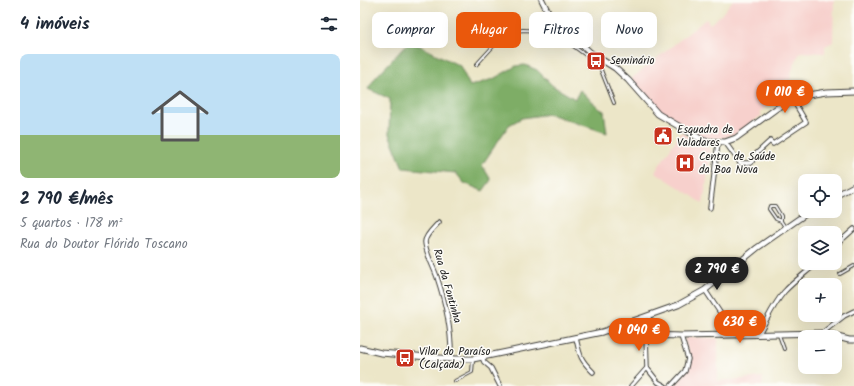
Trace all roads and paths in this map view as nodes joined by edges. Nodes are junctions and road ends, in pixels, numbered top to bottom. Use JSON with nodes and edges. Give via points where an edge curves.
{"nodes":[{"id":1,"x":542,"y":0,"type":"edge"},
{"id":2,"x":600,"y":63,"type":"junction"},
{"id":3,"x":476,"y":65,"type":"dead end"},
{"id":4,"x":854,"y":92,"type":"edge"},
{"id":5,"x":793,"y":100,"type":"junction"},
{"id":6,"x":614,"y":102,"type":"dead end"},
{"id":7,"x":725,"y":142,"type":"junction"},
{"id":8,"x":718,"y":143,"type":"junction"},
{"id":9,"x":854,"y":186,"type":"edge"},
{"id":10,"x":842,"y":192,"type":"edge"},
{"id":11,"x":710,"y":208,"type":"dead end"},
{"id":12,"x":800,"y":218,"type":"edge"},
{"id":13,"x":781,"y":221,"type":"junction"},
{"id":14,"x":439,"y":222,"type":"dead end"},
{"id":15,"x":786,"y":228,"type":"junction"},
{"id":16,"x":854,"y":229,"type":"edge"},
{"id":17,"x":842,"y":240,"type":"edge"},
{"id":18,"x":854,"y":266,"type":"edge"},
{"id":19,"x":808,"y":270,"type":"edge"},
{"id":20,"x":840,"y":274,"type":"dead end"},
{"id":21,"x":705,"y":290,"type":"junction"},
{"id":22,"x":854,"y":311,"type":"edge"},
{"id":23,"x":648,"y":316,"type":"junction"},
{"id":24,"x":826,"y":330,"type":"edge"},
{"id":25,"x":602,"y":332,"type":"junction"},
{"id":26,"x":798,"y":334,"type":"edge"},
{"id":27,"x":646,"y":335,"type":"junction"},
{"id":28,"x":657,"y":335,"type":"junction"},
{"id":29,"x":758,"y":335,"type":"junction"},
{"id":30,"x":779,"y":335,"type":"junction"},
{"id":31,"x":681,"y":336,"type":"junction"},
{"id":32,"x":722,"y":336,"type":"junction"},
{"id":33,"x":576,"y":338,"type":"junction"},
{"id":34,"x":842,"y":338,"type":"edge"},
{"id":35,"x":854,"y":340,"type":"edge"},
{"id":36,"x":360,"y":348,"type":"edge"},
{"id":37,"x":784,"y":349,"type":"dead end"},
{"id":38,"x":482,"y":357,"type":"junction"},
{"id":39,"x":451,"y":359,"type":"junction"},
{"id":40,"x":473,"y":359,"type":"junction"},
{"id":41,"x":647,"y":368,"type":"junction"},
{"id":42,"x":593,"y":372,"type":"dead end"},
{"id":43,"x":455,"y":380,"type":"dead end"},
{"id":44,"x":500,"y":386,"type":"edge"},
{"id":45,"x":631,"y":386,"type":"edge"},
{"id":46,"x":665,"y":386,"type":"edge"},
{"id":47,"x":670,"y":386,"type":"edge"}],
"edges":[{"from":1,"to":2,"type":"street","via":[[550,16]]},
{"from":2,"to":3,"type":"lane","via":[[561,37],[541,31],[523,30],[512,32],[498,41]]},
{"from":2,"to":6,"type":"lane"},
{"from":2,"to":8,"type":"street","via":[[615,68],[658,114],[704,141]]},
{"from":4,"to":5,"type":"street","via":[[826,92]]},
{"from":5,"to":7,"type":"street","via":[[777,108],[736,138]]},
{"from":5,"to":7,"type":"street","via":[[806,122],[773,144],[770,141],[751,163],[740,163]]},
{"from":7,"to":8,"type":"street"},
{"from":8,"to":11,"type":"street"},
{"from":9,"to":10,"type":"street"},
{"from":12,"to":15,"type":"street"},
{"from":13,"to":13,"type":"lane","via":[[775,206],[770,206],[769,209],[775,218]]},
{"from":13,"to":15,"type":"lane"},
{"from":14,"to":39,"type":"street","name":"Rua da Fontinha","via":[[425,241],[450,325]]},
{"from":15,"to":21,"type":"street"},
{"from":16,"to":17,"type":"street"},
{"from":18,"to":20,"type":"lane"},
{"from":19,"to":29,"type":"street","via":[[784,293]]},
{"from":21,"to":23,"type":"street","via":[[678,305]]},
{"from":21,"to":32,"type":"street","via":[[721,314]]},
{"from":22,"to":24,"type":"street"},
{"from":23,"to":25,"type":"street"},
{"from":23,"to":28,"type":"street"},
{"from":25,"to":27,"type":"street"},
{"from":25,"to":33,"type":"street"},
{"from":26,"to":30,"type":"street"},
{"from":27,"to":28,"type":"street"},
{"from":27,"to":41,"type":"street"},
{"from":28,"to":31,"type":"street"},
{"from":29,"to":30,"type":"street"},
{"from":29,"to":32,"type":"street"},
{"from":30,"to":37,"type":"lane"},
{"from":31,"to":32,"type":"street"},
{"from":31,"to":47,"type":"street","via":[[688,359],[684,371]]},
{"from":33,"to":38,"type":"street"},
{"from":33,"to":42,"type":"street","via":[[580,356]]},
{"from":34,"to":35,"type":"street"},
{"from":36,"to":39,"type":"street","via":[[381,353]]},
{"from":38,"to":40,"type":"street"},
{"from":38,"to":44,"type":"street"},
{"from":39,"to":40,"type":"street"},
{"from":40,"to":43,"type":"lane","via":[[472,372]]},
{"from":41,"to":45,"type":"street"},
{"from":41,"to":46,"type":"street","via":[[658,382]]}]}
